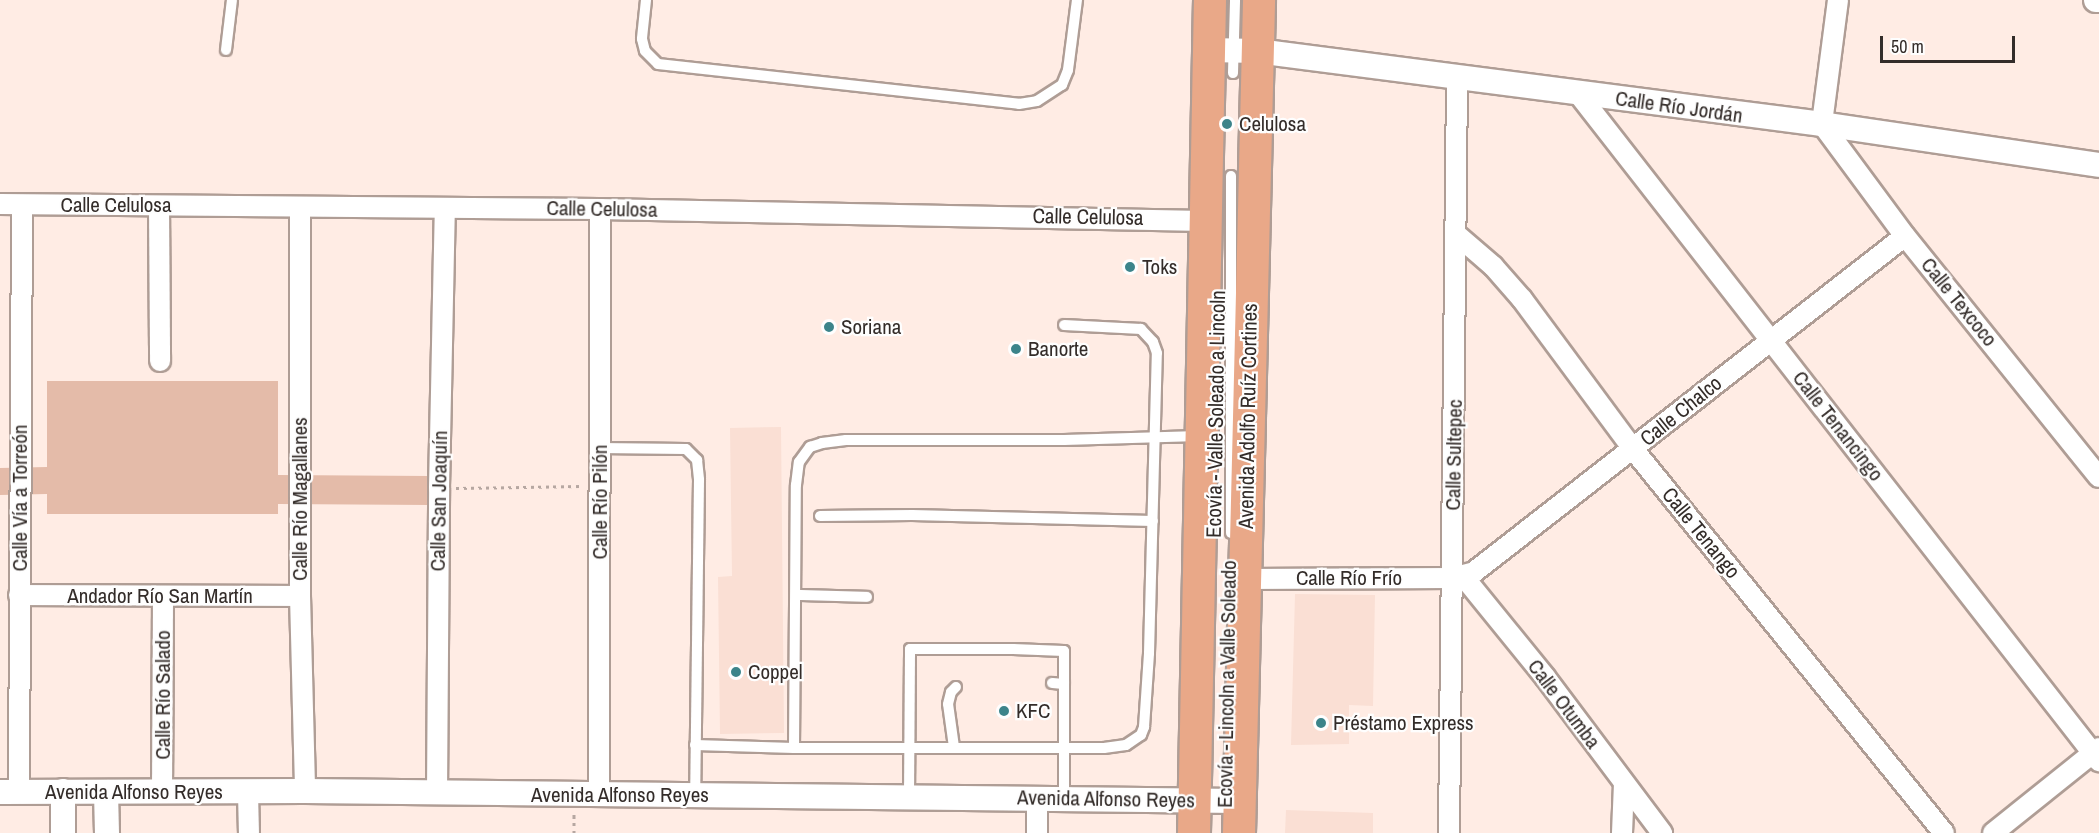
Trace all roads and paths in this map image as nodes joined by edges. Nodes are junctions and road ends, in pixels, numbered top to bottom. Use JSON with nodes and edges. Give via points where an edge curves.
{"nodes":[{"id":1,"x":232,"y":0,"type":"edge"},
{"id":2,"x":645,"y":0,"type":"edge"},
{"id":3,"x":1077,"y":0,"type":"edge"},
{"id":4,"x":1210,"y":0,"type":"edge"},
{"id":5,"x":1223,"y":0,"type":"edge"},
{"id":6,"x":1235,"y":0,"type":"edge"},
{"id":7,"x":1258,"y":0,"type":"edge"},
{"id":8,"x":1838,"y":0,"type":"edge"},
{"id":9,"x":226,"y":50,"type":"dead end"},
{"id":10,"x":1230,"y":58,"type":"junction"},
{"id":11,"x":1457,"y":77,"type":"junction"},
{"id":12,"x":1577,"y":93,"type":"junction"},
{"id":13,"x":1822,"y":124,"type":"junction"},
{"id":14,"x":2099,"y":165,"type":"edge"},
{"id":15,"x":1231,"y":176,"type":"dead end"},
{"id":16,"x":0,"y":204,"type":"edge"},
{"id":17,"x":22,"y":205,"type":"junction"},
{"id":18,"x":159,"y":206,"type":"junction"},
{"id":19,"x":300,"y":207,"type":"junction"},
{"id":20,"x":445,"y":208,"type":"junction"},
{"id":21,"x":600,"y":209,"type":"junction"},
{"id":22,"x":1205,"y":221,"type":"junction"},
{"id":23,"x":1457,"y":235,"type":"junction"},
{"id":24,"x":1905,"y":236,"type":"junction"},
{"id":25,"x":1064,"y":326,"type":"dead end"},
{"id":26,"x":1770,"y":339,"type":"junction"},
{"id":27,"x":160,"y":361,"type":"dead end"},
{"id":28,"x":1154,"y":436,"type":"junction"},
{"id":29,"x":1202,"y":436,"type":"junction"},
{"id":30,"x":600,"y":448,"type":"junction"},
{"id":31,"x":1633,"y":449,"type":"junction"},
{"id":32,"x":2099,"y":477,"type":"edge"},
{"id":33,"x":600,"y":486,"type":"junction"},
{"id":34,"x":439,"y":488,"type":"junction"},
{"id":35,"x":820,"y":516,"type":"dead end"},
{"id":36,"x":1154,"y":521,"type":"junction"},
{"id":37,"x":1230,"y":546,"type":"dead end"},
{"id":38,"x":1458,"y":577,"type":"junction"},
{"id":39,"x":1245,"y":579,"type":"junction"},
{"id":40,"x":20,"y":595,"type":"junction"},
{"id":41,"x":797,"y":595,"type":"junction"},
{"id":42,"x":300,"y":596,"type":"junction"},
{"id":43,"x":163,"y":597,"type":"junction"},
{"id":44,"x":867,"y":597,"type":"dead end"},
{"id":45,"x":1052,"y":683,"type":"dead end"},
{"id":46,"x":1064,"y":684,"type":"junction"},
{"id":47,"x":956,"y":687,"type":"dead end"},
{"id":48,"x":695,"y":745,"type":"junction"},
{"id":49,"x":910,"y":747,"type":"junction"},
{"id":50,"x":954,"y":747,"type":"junction"},
{"id":51,"x":1064,"y":747,"type":"junction"},
{"id":52,"x":794,"y":748,"type":"junction"},
{"id":53,"x":2097,"y":754,"type":"edge"},
{"id":54,"x":1624,"y":784,"type":"junction"},
{"id":55,"x":10,"y":792,"type":"edge"},
{"id":56,"x":63,"y":792,"type":"junction"},
{"id":57,"x":106,"y":792,"type":"junction"},
{"id":58,"x":162,"y":792,"type":"junction"},
{"id":59,"x":305,"y":792,"type":"junction"},
{"id":60,"x":248,"y":793,"type":"junction"},
{"id":61,"x":437,"y":794,"type":"junction"},
{"id":62,"x":600,"y":795,"type":"junction"},
{"id":63,"x":695,"y":796,"type":"junction"},
{"id":64,"x":909,"y":797,"type":"junction"},
{"id":65,"x":1037,"y":798,"type":"junction"},
{"id":66,"x":1064,"y":799,"type":"junction"},
{"id":67,"x":1217,"y":807,"type":"edge"},
{"id":68,"x":63,"y":833,"type":"edge"},
{"id":69,"x":107,"y":833,"type":"edge"},
{"id":70,"x":249,"y":833,"type":"edge"},
{"id":71,"x":1036,"y":833,"type":"edge"},
{"id":72,"x":1449,"y":833,"type":"edge"},
{"id":73,"x":1622,"y":833,"type":"edge"},
{"id":74,"x":1662,"y":833,"type":"edge"},
{"id":75,"x":1944,"y":833,"type":"edge"},
{"id":76,"x":1993,"y":833,"type":"edge"}],
"edges":[{"from":1,"to":9,"type":"lane"},
{"from":2,"to":3,"type":"lane","via":[[642,39],[645,51],[658,64],[1019,104],[1037,101],[1062,85],[1068,70]]},
{"from":4,"to":10,"type":"main road","name":"Avenida Adolfo Ruíz Cortines"},
{"from":5,"to":10,"type":"lane"},
{"from":6,"to":10,"type":"lane"},
{"from":7,"to":10,"type":"main road","name":"Avenida Adolfo Ruíz Cortines"},
{"from":8,"to":13,"type":"street"},
{"from":10,"to":11,"type":"street","name":"Calle Río Jordán"},
{"from":10,"to":22,"type":"main road","name":"Avenida Adolfo Ruíz Cortines"},
{"from":10,"to":39,"type":"main road","name":"Avenida Adolfo Ruíz Cortines"},
{"from":11,"to":12,"type":"street","name":"Calle Río Jordán"},
{"from":11,"to":23,"type":"street","name":"Calle Sultepec"},
{"from":12,"to":13,"type":"street","name":"Calle Río Jordán"},
{"from":12,"to":26,"type":"street","name":"Calle Tenancingo"},
{"from":13,"to":14,"type":"street","name":"Calle Río Jordán"},
{"from":13,"to":24,"type":"street","name":"Calle Texcoco"},
{"from":15,"to":37,"type":"lane","name":"Ecovía - Lincoln a Valle Soleado"},
{"from":16,"to":17,"type":"street","name":"Calle Celulosa"},
{"from":17,"to":18,"type":"street","name":"Calle Celulosa"},
{"from":17,"to":40,"type":"street","name":"Calle Vía a Torreón"},
{"from":18,"to":19,"type":"street","name":"Calle Celulosa"},
{"from":18,"to":27,"type":"street"},
{"from":19,"to":20,"type":"street","name":"Calle Celulosa"},
{"from":19,"to":42,"type":"street","name":"Calle Río Magallanes"},
{"from":20,"to":21,"type":"street","name":"Calle Celulosa"},
{"from":20,"to":34,"type":"street","name":"Calle San Joaquín"},
{"from":21,"to":22,"type":"street","name":"Calle Celulosa"},
{"from":21,"to":30,"type":"street","name":"Calle Río Pilón"},
{"from":22,"to":29,"type":"main road","name":"Avenida Adolfo Ruíz Cortines"},
{"from":23,"to":31,"type":"street","name":"Calle Tenango","via":[[1493,266],[1521,299]]},
{"from":23,"to":38,"type":"street","name":"Calle Sultepec"},
{"from":24,"to":26,"type":"street","name":"Calle Chalco"},
{"from":24,"to":32,"type":"street","name":"Calle Texcoco"},
{"from":25,"to":28,"type":"lane","via":[[1128,327],[1148,334],[1157,359]]},
{"from":26,"to":31,"type":"street","name":"Calle Chalco"},
{"from":26,"to":53,"type":"street","name":"Calle Tenancingo"},
{"from":28,"to":29,"type":"lane"},
{"from":28,"to":36,"type":"lane"},
{"from":28,"to":41,"type":"lane","via":[[846,440],[810,447],[803,453],[797,471]]},
{"from":29,"to":67,"type":"main road","name":"Avenida Adolfo Ruíz Cortines"},
{"from":30,"to":33,"type":"street","name":"Calle Río Pilón"},
{"from":30,"to":48,"type":"lane","via":[[686,449],[697,460]]},
{"from":31,"to":38,"type":"street","name":"Calle Chalco","via":[[1501,552]]},
{"from":31,"to":75,"type":"street","name":"Calle Tenango"},
{"from":33,"to":34,"type":"path"},
{"from":33,"to":62,"type":"street","name":"Calle Río Pilón"},
{"from":34,"to":61,"type":"street","name":"Calle San Joaquín"},
{"from":35,"to":36,"type":"lane"},
{"from":36,"to":51,"type":"lane","via":[[1141,735],[1126,745]]},
{"from":38,"to":39,"type":"street","name":"Calle Río Frío"},
{"from":38,"to":54,"type":"street","name":"Calle Otumba","via":[[1545,677]]},
{"from":38,"to":72,"type":"street","name":"Calle Sultepec"},
{"from":39,"to":67,"type":"main road","name":"Avenida Adolfo Ruíz Cortines"},
{"from":40,"to":43,"type":"street","name":"Andador Río San Martín"},
{"from":40,"to":55,"type":"street","name":"Calle Vía a Torreón"},
{"from":41,"to":44,"type":"lane"},
{"from":41,"to":52,"type":"lane"},
{"from":42,"to":43,"type":"street","name":"Andador Río San Martín"},
{"from":42,"to":59,"type":"street","name":"Calle Río Magallanes"},
{"from":43,"to":58,"type":"street","name":"Calle Río Salado"},
{"from":45,"to":46,"type":"lane"},
{"from":46,"to":49,"type":"lane","via":[[1064,651],[910,650]]},
{"from":46,"to":51,"type":"lane"},
{"from":47,"to":50,"type":"lane","via":[[948,704]]},
{"from":48,"to":52,"type":"lane"},
{"from":48,"to":63,"type":"lane"},
{"from":49,"to":50,"type":"lane"},
{"from":49,"to":52,"type":"lane"},
{"from":49,"to":64,"type":"lane"},
{"from":50,"to":51,"type":"lane"},
{"from":51,"to":66,"type":"lane"},
{"from":53,"to":76,"type":"street"},
{"from":54,"to":73,"type":"street"},
{"from":54,"to":74,"type":"street","name":"Calle Otumba"},
{"from":55,"to":56,"type":"street","name":"Avenida Alfonso Reyes"},
{"from":56,"to":57,"type":"street","name":"Avenida Alfonso Reyes"},
{"from":56,"to":68,"type":"street"},
{"from":57,"to":58,"type":"street","name":"Avenida Alfonso Reyes"},
{"from":57,"to":69,"type":"street"},
{"from":58,"to":60,"type":"street","name":"Avenida Alfonso Reyes"},
{"from":59,"to":60,"type":"street","name":"Avenida Alfonso Reyes"},
{"from":59,"to":61,"type":"street","name":"Avenida Alfonso Reyes"},
{"from":60,"to":70,"type":"street"},
{"from":61,"to":62,"type":"street","name":"Avenida Alfonso Reyes"},
{"from":62,"to":63,"type":"street","name":"Avenida Alfonso Reyes"},
{"from":63,"to":64,"type":"street","name":"Avenida Alfonso Reyes"},
{"from":64,"to":65,"type":"street","name":"Avenida Alfonso Reyes"},
{"from":65,"to":66,"type":"street","name":"Avenida Alfonso Reyes"},
{"from":65,"to":71,"type":"street"},
{"from":66,"to":67,"type":"street","name":"Avenida Alfonso Reyes"}]}
